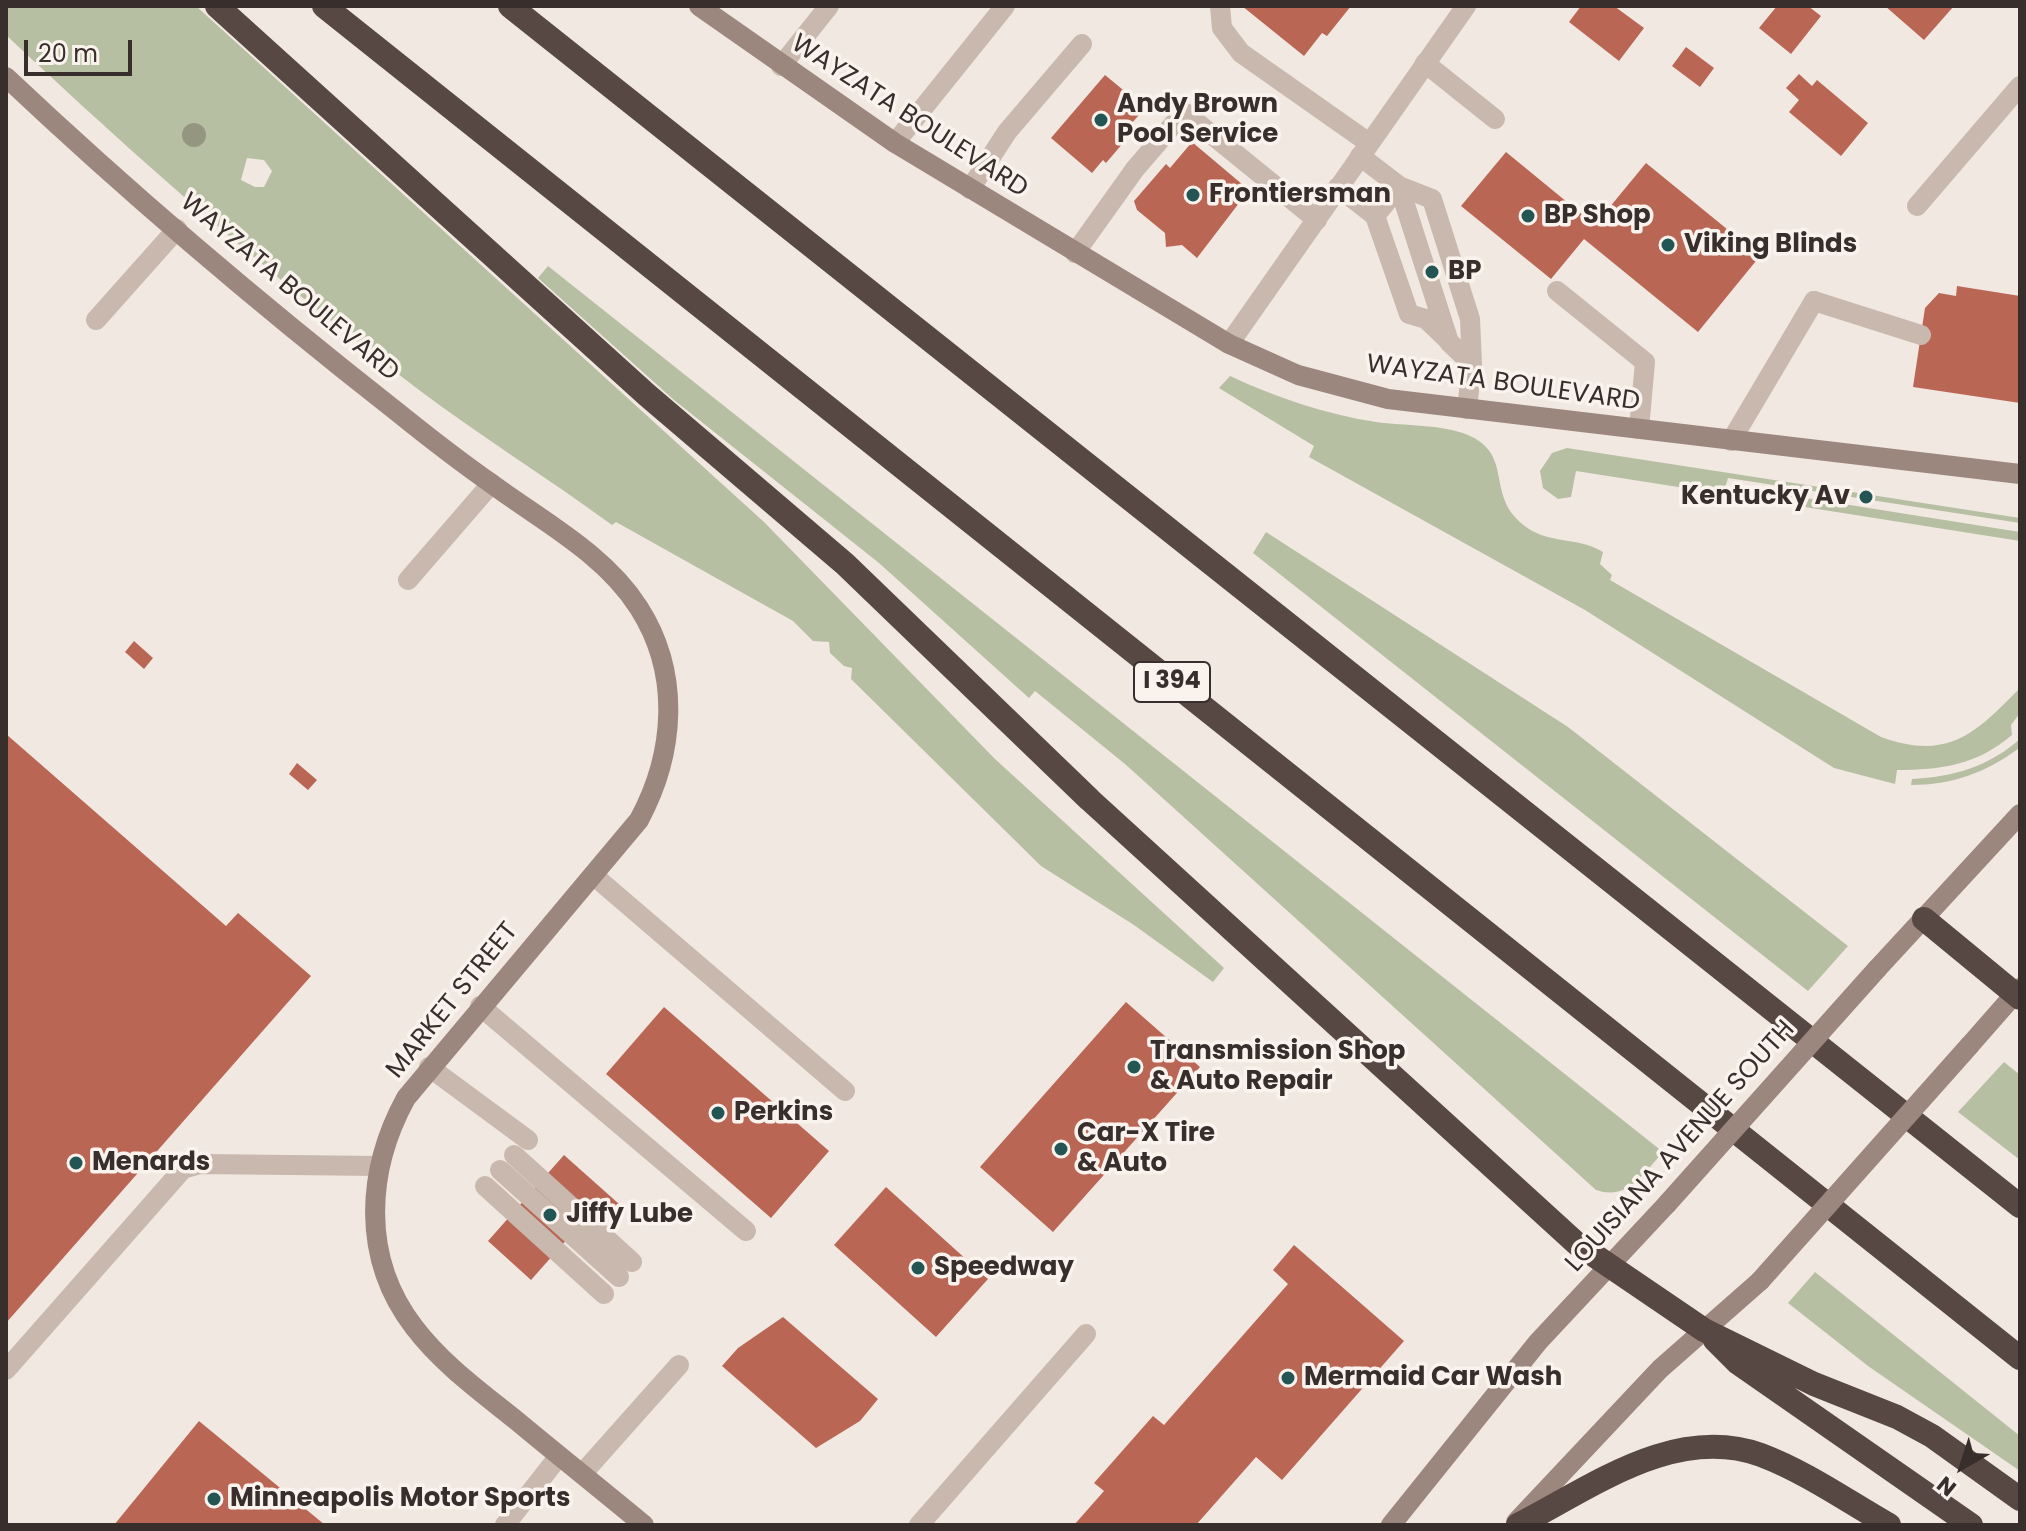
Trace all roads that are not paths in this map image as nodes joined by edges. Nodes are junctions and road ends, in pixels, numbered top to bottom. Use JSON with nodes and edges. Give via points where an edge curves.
{"nodes":[{"id":1,"x":217,"y":6,"type":"edge"},
{"id":2,"x":324,"y":6,"type":"edge"},
{"id":3,"x":510,"y":6,"type":"edge"},
{"id":4,"x":699,"y":6,"type":"edge"},
{"id":5,"x":829,"y":6,"type":"edge"},
{"id":6,"x":1005,"y":6,"type":"edge"},
{"id":7,"x":1220,"y":6,"type":"edge"},
{"id":8,"x":1466,"y":6,"type":"edge"},
{"id":9,"x":1082,"y":44,"type":"dead end"},
{"id":10,"x":1425,"y":63,"type":"junction"},
{"id":11,"x":781,"y":66,"type":"junction"},
{"id":12,"x":6,"y":77,"type":"edge"},
{"id":13,"x":2020,"y":86,"type":"edge"},
{"id":14,"x":1495,"y":119,"type":"dead end"},
{"id":15,"x":895,"y":143,"type":"junction"},
{"id":16,"x":1365,"y":149,"type":"junction"},
{"id":17,"x":1399,"y":186,"type":"junction"},
{"id":18,"x":1338,"y":187,"type":"junction"},
{"id":19,"x":970,"y":189,"type":"junction"},
{"id":20,"x":1917,"y":206,"type":"dead end"},
{"id":21,"x":1375,"y":216,"type":"junction"},
{"id":22,"x":1317,"y":220,"type":"junction"},
{"id":23,"x":177,"y":229,"type":"junction"},
{"id":24,"x":1075,"y":253,"type":"junction"},
{"id":25,"x":1557,"y":291,"type":"dead end"},
{"id":26,"x":96,"y":320,"type":"dead end"},
{"id":27,"x":1921,"y":335,"type":"dead end"},
{"id":28,"x":1449,"y":342,"type":"junction"},
{"id":29,"x":1229,"y":344,"type":"junction"},
{"id":30,"x":1472,"y":364,"type":"junction"},
{"id":31,"x":1467,"y":409,"type":"junction"},
{"id":32,"x":1639,"y":429,"type":"junction"},
{"id":33,"x":1731,"y":441,"type":"junction"},
{"id":34,"x":2020,"y":474,"type":"edge"},
{"id":35,"x":491,"y":484,"type":"junction"},
{"id":36,"x":408,"y":580,"type":"dead end"},
{"id":37,"x":670,"y":719,"type":"joint"},
{"id":38,"x":2020,"y":814,"type":"edge"},
{"id":39,"x":593,"y":875,"type":"junction"},
{"id":40,"x":1924,"y":919,"type":"junction"},
{"id":41,"x":2018,"y":993,"type":"edge"},
{"id":42,"x":480,"y":1006,"type":"junction"},
{"id":43,"x":429,"y":1067,"type":"junction"},
{"id":44,"x":845,"y":1091,"type":"dead end"},
{"id":45,"x":379,"y":1166,"type":"junction"},
{"id":46,"x":485,"y":1186,"type":"dead end"},
{"id":47,"x":2020,"y":1206,"type":"edge"},
{"id":48,"x":746,"y":1231,"type":"dead end"},
{"id":49,"x":1609,"y":1266,"type":"junction"},
{"id":50,"x":626,"y":1270,"type":"dead end"},
{"id":51,"x":604,"y":1294,"type":"dead end"},
{"id":52,"x":1704,"y":1330,"type":"junction"},
{"id":53,"x":1086,"y":1334,"type":"dead end"},
{"id":54,"x":2020,"y":1358,"type":"edge"},
{"id":55,"x":679,"y":1365,"type":"dead end"},
{"id":56,"x":6,"y":1370,"type":"edge"},
{"id":57,"x":559,"y":1456,"type":"junction"},
{"id":58,"x":582,"y":1474,"type":"junction"},
{"id":59,"x":2020,"y":1499,"type":"edge"},
{"id":60,"x":505,"y":1525,"type":"edge"},
{"id":61,"x":644,"y":1525,"type":"edge"},
{"id":62,"x":919,"y":1525,"type":"edge"},
{"id":63,"x":1391,"y":1525,"type":"edge"},
{"id":64,"x":1516,"y":1525,"type":"edge"},
{"id":65,"x":1889,"y":1525,"type":"edge"},
{"id":66,"x":1971,"y":1525,"type":"edge"}],
"edges":[{"from":1,"to":49,"type":"highway","via":[[647,395],[845,564],[1090,800],[1576,1243]]},
{"from":2,"to":54,"type":"highway","number":"I 394"},
{"from":3,"to":47,"type":"highway"},
{"from":4,"to":11,"type":"street","name":"WAYZATA BOULEVARD"},
{"from":5,"to":11,"type":"street"},
{"from":6,"to":15,"type":"street"},
{"from":7,"to":16,"type":"street","via":[[1222,28],[1241,53]]},
{"from":8,"to":10,"type":"street"},
{"from":9,"to":19,"type":"street","via":[[1007,132]]},
{"from":10,"to":14,"type":"street"},
{"from":10,"to":16,"type":"street"},
{"from":11,"to":15,"type":"street","name":"WAYZATA BOULEVARD"},
{"from":12,"to":23,"type":"street","name":"WAYZATA BOULEVARD"},
{"from":13,"to":20,"type":"street"},
{"from":15,"to":19,"type":"street","name":"WAYZATA BOULEVARD"},
{"from":16,"to":17,"type":"street"},
{"from":16,"to":18,"type":"street"},
{"from":17,"to":21,"type":"street"},
{"from":17,"to":28,"type":"street"},
{"from":17,"to":30,"type":"street","via":[[1432,199],[1470,319]]},
{"from":18,"to":21,"type":"street"},
{"from":18,"to":22,"type":"street"},
{"from":19,"to":24,"type":"street","name":"WAYZATA BOULEVARD"},
{"from":21,"to":28,"type":"street","via":[[1409,314],[1426,319]]},
{"from":22,"to":24,"type":"street","via":[[1184,112]]},
{"from":22,"to":29,"type":"street"},
{"from":23,"to":26,"type":"street"},
{"from":23,"to":35,"type":"street","name":"WAYZATA BOULEVARD"},
{"from":24,"to":29,"type":"street","name":"WAYZATA BOULEVARD"},
{"from":25,"to":32,"type":"street","via":[[1645,362]]},
{"from":27,"to":33,"type":"street","via":[[1814,301]]},
{"from":28,"to":30,"type":"street"},
{"from":29,"to":31,"type":"street","name":"WAYZATA BOULEVARD","via":[[1298,375],[1388,399]]},
{"from":30,"to":31,"type":"street"},
{"from":31,"to":32,"type":"street","name":"WAYZATA BOULEVARD"},
{"from":32,"to":33,"type":"street","name":"WAYZATA BOULEVARD"},
{"from":33,"to":34,"type":"street","name":"WAYZATA BOULEVARD"},
{"from":35,"to":36,"type":"street"},
{"from":35,"to":37,"type":"street","name":"WAYZATA BOULEVARD","via":[[599,563],[638,606],[663,666]]},
{"from":37,"to":39,"type":"street","name":"MARKET STREET","via":[[651,797],[639,820]]},
{"from":38,"to":40,"type":"street","name":"LOUISIANA AVENUE SOUTH"},
{"from":39,"to":42,"type":"street","name":"MARKET STREET"},
{"from":39,"to":44,"type":"street"},
{"from":40,"to":41,"type":"highway"},
{"from":40,"to":49,"type":"street","name":"LOUISIANA AVENUE SOUTH","bridge":true},
{"from":41,"to":52,"type":"street","bridge":true,"via":[[1760,1281]]},
{"from":42,"to":43,"type":"street","name":"MARKET STREET"},
{"from":42,"to":48,"type":"street"},
{"from":43,"to":45,"type":"street","name":"MARKET STREET","via":[[391,1125]]},
{"from":43,"to":50,"type":"street"},
{"from":45,"to":56,"type":"street","via":[[200,1164],[183,1169]]},
{"from":45,"to":57,"type":"street","name":"MARKET STREET","via":[[374,1224],[400,1306],[453,1369]]},
{"from":46,"to":51,"type":"street"},
{"from":49,"to":52,"type":"highway"},
{"from":49,"to":63,"type":"street","name":"LOUISIANA AVENUE SOUTH","via":[[1538,1342]]},
{"from":52,"to":59,"type":"highway","via":[[1814,1384],[1897,1417]]},
{"from":52,"to":64,"type":"street","via":[[1660,1369]]},
{"from":52,"to":66,"type":"highway","via":[[1738,1363]]},
{"from":53,"to":62,"type":"street"},
{"from":55,"to":58,"type":"street"},
{"from":57,"to":58,"type":"street","name":"MARKET STREET"},
{"from":57,"to":60,"type":"street"},
{"from":58,"to":61,"type":"street","name":"MARKET STREET"},
{"from":64,"to":65,"type":"highway","via":[[1639,1462],[1704,1445],[1731,1447],[1793,1469]]}]}
